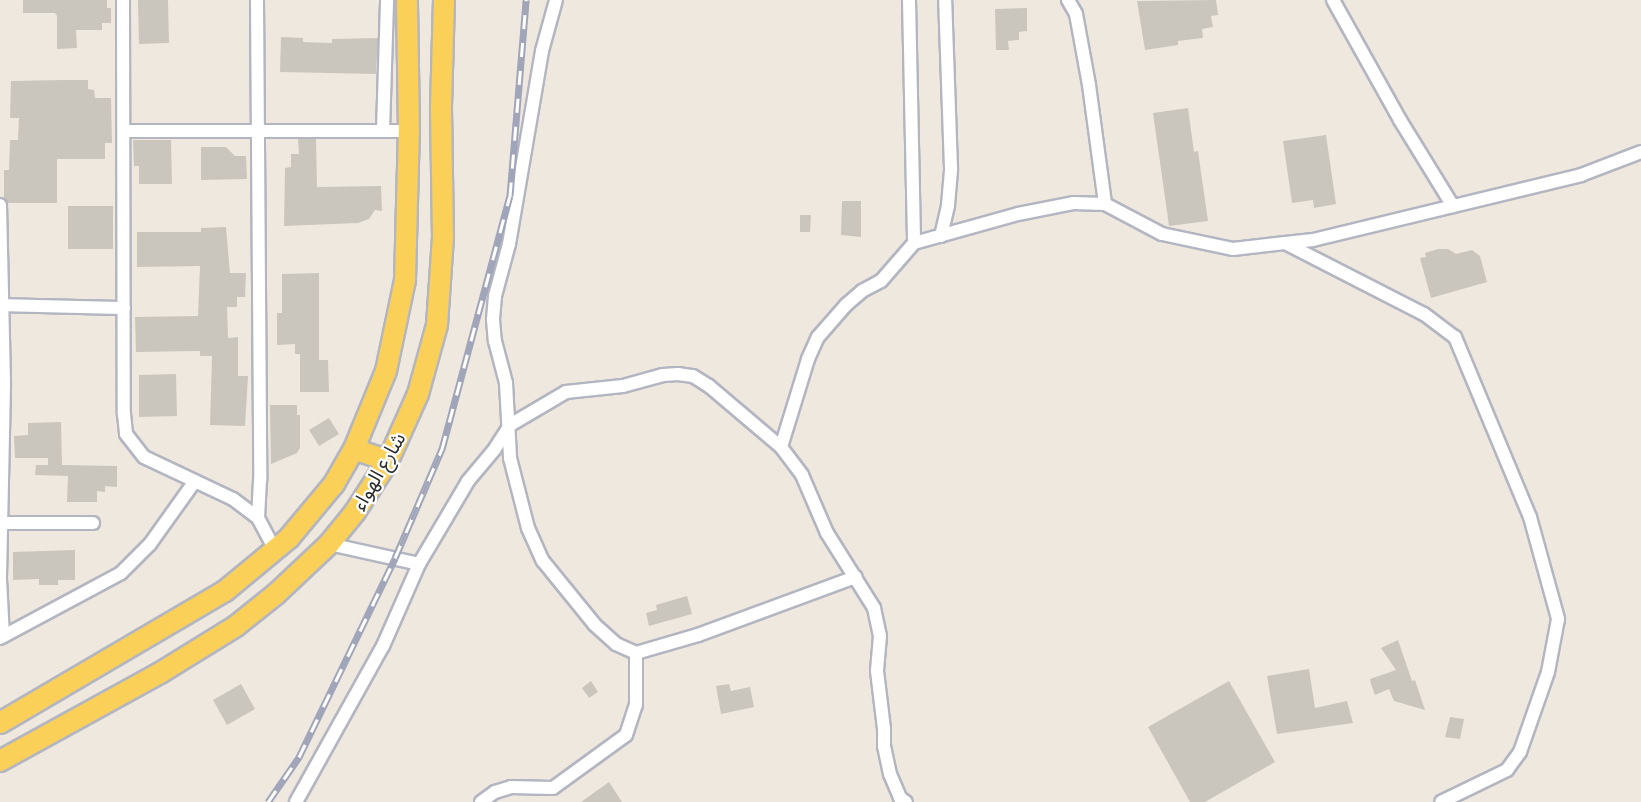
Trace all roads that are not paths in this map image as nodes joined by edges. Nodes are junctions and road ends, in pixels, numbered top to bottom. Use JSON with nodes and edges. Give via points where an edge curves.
{"nodes":[{"id":1,"x":123,"y":0,"type":"edge"},
{"id":2,"x":257,"y":0,"type":"edge"},
{"id":3,"x":387,"y":0,"type":"edge"},
{"id":4,"x":407,"y":0,"type":"edge"},
{"id":5,"x":444,"y":0,"type":"edge"},
{"id":6,"x":556,"y":0,"type":"edge"},
{"id":7,"x":909,"y":0,"type":"edge"},
{"id":8,"x":945,"y":0,"type":"edge"},
{"id":9,"x":1068,"y":0,"type":"edge"},
{"id":10,"x":1333,"y":0,"type":"edge"},
{"id":11,"x":259,"y":130,"type":"junction"},
{"id":12,"x":383,"y":130,"type":"junction"},
{"id":13,"x":124,"y":131,"type":"junction"},
{"id":14,"x":409,"y":131,"type":"junction"},
{"id":15,"x":1641,"y":152,"type":"edge"},
{"id":16,"x":0,"y":204,"type":"edge"},
{"id":17,"x":1105,"y":204,"type":"junction"},
{"id":18,"x":1453,"y":206,"type":"junction"},
{"id":19,"x":942,"y":236,"type":"junction"},
{"id":20,"x":914,"y":243,"type":"junction"},
{"id":21,"x":1285,"y":243,"type":"junction"},
{"id":22,"x":1,"y":305,"type":"edge"},
{"id":23,"x":124,"y":308,"type":"junction"},
{"id":24,"x":510,"y":425,"type":"junction"},
{"id":25,"x":781,"y":447,"type":"junction"},
{"id":26,"x":354,"y":449,"type":"junction"},
{"id":27,"x":388,"y":461,"type":"junction"},
{"id":28,"x":195,"y":482,"type":"junction"},
{"id":29,"x":258,"y":519,"type":"junction"},
{"id":30,"x":1,"y":523,"type":"edge"},
{"id":31,"x":93,"y":523,"type":"dead end"},
{"id":32,"x":329,"y":544,"type":"junction"},
{"id":33,"x":275,"y":550,"type":"junction"},
{"id":34,"x":419,"y":564,"type":"junction"},
{"id":35,"x":856,"y":577,"type":"junction"},
{"id":36,"x":2,"y":637,"type":"edge"},
{"id":37,"x":636,"y":653,"type":"junction"},
{"id":38,"x":0,"y":723,"type":"edge"},
{"id":39,"x":0,"y":761,"type":"edge"},
{"id":40,"x":296,"y":802,"type":"edge"},
{"id":41,"x":481,"y":802,"type":"edge"},
{"id":42,"x":906,"y":802,"type":"edge"},
{"id":43,"x":1441,"y":802,"type":"edge"}],
"edges":[{"from":1,"to":13,"type":"street"},
{"from":2,"to":11,"type":"street"},
{"from":3,"to":12,"type":"street"},
{"from":4,"to":14,"type":"main road","name":"شارع الهواء"},
{"from":5,"to":27,"type":"main road","name":"شارع الهواء","via":[[443,237],[437,325],[418,394]]},
{"from":6,"to":24,"type":"street","via":[[542,51],[509,244],[495,296],[495,341],[506,383]]},
{"from":7,"to":20,"type":"street"},
{"from":8,"to":19,"type":"street","via":[[951,168]]},
{"from":9,"to":17,"type":"street","via":[[1076,14],[1087,73]]},
{"from":10,"to":18,"type":"street"},
{"from":11,"to":12,"type":"street"},
{"from":11,"to":13,"type":"street"},
{"from":11,"to":29,"type":"street"},
{"from":12,"to":14,"type":"street"},
{"from":13,"to":23,"type":"street"},
{"from":14,"to":26,"type":"main road","name":"شارع الهواء","via":[[405,280],[398,324],[386,371]]},
{"from":15,"to":18,"type":"street","via":[[1581,175]]},
{"from":16,"to":22,"type":"street"},
{"from":17,"to":19,"type":"street","via":[[1062,205]]},
{"from":17,"to":21,"type":"street","via":[[1162,234],[1233,249]]},
{"from":18,"to":21,"type":"street","via":[[1313,240]]},
{"from":19,"to":20,"type":"street"},
{"from":20,"to":25,"type":"street","via":[[881,280],[846,305],[818,337]]},
{"from":21,"to":43,"type":"street","via":[[1424,314],[1455,337],[1530,517],[1558,619],[1548,672],[1520,752],[1506,770]]},
{"from":22,"to":23,"type":"street"},
{"from":22,"to":30,"type":"street"},
{"from":23,"to":28,"type":"street","via":[[126,434],[144,457]]},
{"from":24,"to":25,"type":"street","via":[[566,392],[623,386],[678,374],[693,376],[709,386]]},
{"from":24,"to":34,"type":"street","via":[[468,481]]},
{"from":24,"to":37,"type":"street","via":[[510,458],[518,494],[543,561],[595,625],[616,644]]},
{"from":25,"to":35,"type":"street","via":[[802,476],[827,533]]},
{"from":26,"to":27,"type":"main road"},
{"from":26,"to":33,"type":"main road","name":"شارع الهواء","via":[[334,484]]},
{"from":27,"to":32,"type":"main road","name":"شارع الهواء"},
{"from":28,"to":29,"type":"street","via":[[233,499]]},
{"from":28,"to":36,"type":"street","via":[[150,544],[121,573]]},
{"from":29,"to":33,"type":"street"},
{"from":30,"to":31,"type":"street"},
{"from":30,"to":36,"type":"street"},
{"from":32,"to":34,"type":"street"},
{"from":32,"to":39,"type":"main road","name":"شارع الهواء","via":[[236,626],[160,673]]},
{"from":33,"to":38,"type":"main road","name":"شارع الهواء","via":[[225,591]]},
{"from":34,"to":40,"type":"street","via":[[383,646]]},
{"from":35,"to":37,"type":"street","via":[[698,635]]},
{"from":35,"to":42,"type":"street","via":[[874,608],[880,636],[877,671],[884,746],[890,774],[900,798]]},
{"from":37,"to":41,"type":"street","via":[[636,705],[626,735],[553,788],[511,787]]}]}
